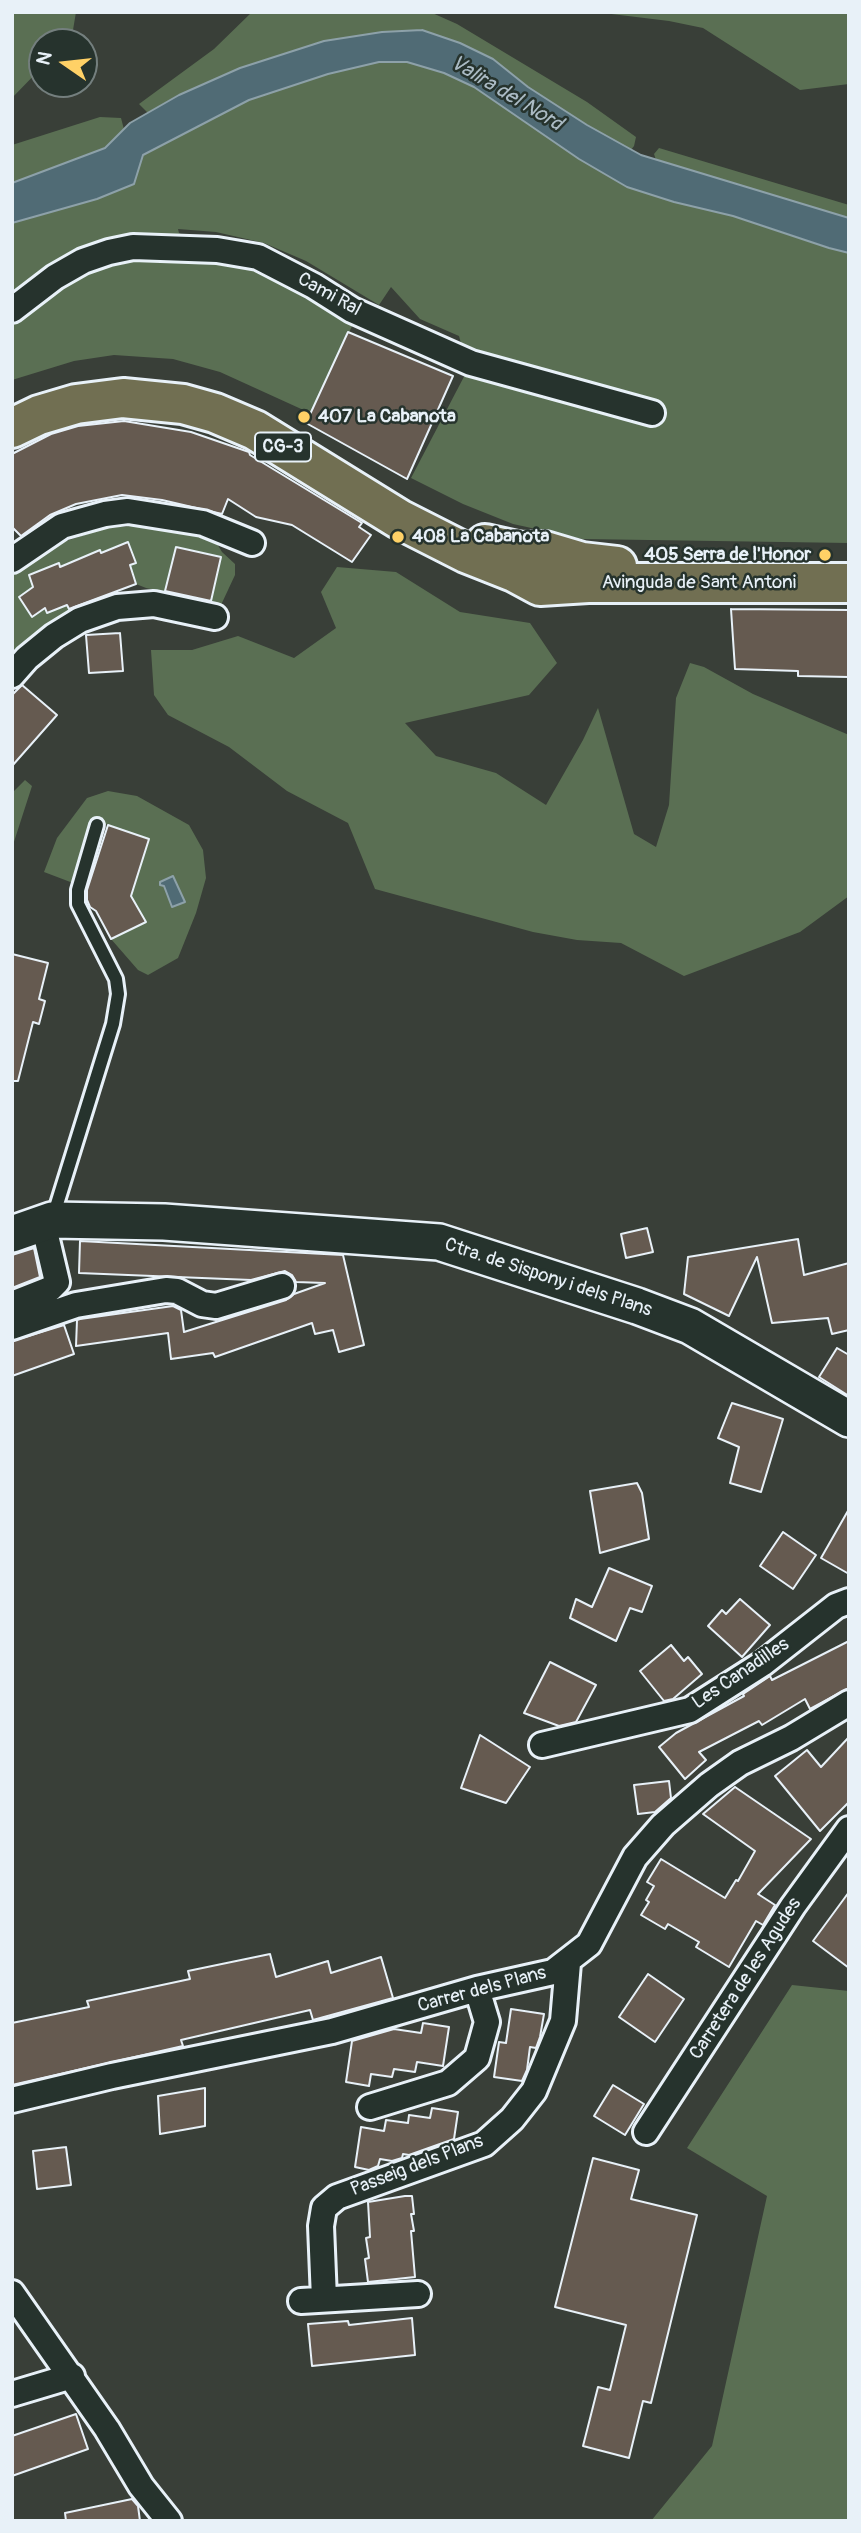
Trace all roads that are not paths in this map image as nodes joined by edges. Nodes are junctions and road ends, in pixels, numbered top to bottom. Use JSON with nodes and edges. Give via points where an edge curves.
{"nodes":[{"id":1,"x":12,"y":310,"type":"edge"},
{"id":2,"x":12,"y":410,"type":"edge"},
{"id":3,"x":652,"y":413,"type":"dead end"},
{"id":4,"x":12,"y":428,"type":"edge"},
{"id":5,"x":253,"y":543,"type":"dead end"},
{"id":6,"x":12,"y":560,"type":"edge"},
{"id":7,"x":849,"y":568,"type":"edge"},
{"id":8,"x":544,"y":569,"type":"junction"},
{"id":9,"x":849,"y":583,"type":"edge"},
{"id":10,"x":215,"y":617,"type":"dead end"},
{"id":11,"x":12,"y":675,"type":"edge"},
{"id":12,"x":97,"y":825,"type":"dead end"},
{"id":13,"x":43,"y":1224,"type":"edge"},
{"id":14,"x":282,"y":1286,"type":"dead end"},
{"id":15,"x":12,"y":1304,"type":"edge"},
{"id":16,"x":76,"y":1305,"type":"junction"},
{"id":17,"x":12,"y":1327,"type":"edge"},
{"id":18,"x":849,"y":1419,"type":"edge"},
{"id":19,"x":849,"y":1601,"type":"edge"},
{"id":20,"x":849,"y":1703,"type":"edge"},
{"id":21,"x":542,"y":1745,"type":"dead end"},
{"id":22,"x":849,"y":1829,"type":"edge"},
{"id":23,"x":568,"y":1963,"type":"junction"},
{"id":24,"x":477,"y":1989,"type":"junction"},
{"id":25,"x":12,"y":2101,"type":"edge"},
{"id":26,"x":370,"y":2106,"type":"dead end"},
{"id":27,"x":646,"y":2132,"type":"dead end"},
{"id":28,"x":12,"y":2293,"type":"edge"},
{"id":29,"x":418,"y":2294,"type":"dead end"},
{"id":30,"x":72,"y":2376,"type":"junction"},
{"id":31,"x":12,"y":2394,"type":"edge"},
{"id":32,"x":169,"y":2521,"type":"edge"}],
"edges":[{"from":1,"to":3,"type":"street","name":"Cami Ral","via":[[55,277],[109,252],[134,247],[218,250],[258,257],[352,310],[471,363]]},
{"from":2,"to":8,"type":"main road","number":"CG-3","via":[[91,385],[147,384],[208,395],[278,427],[413,513]]},
{"from":4,"to":8,"type":"main road","number":"CG-3","via":[[76,404],[123,398],[183,404],[255,430],[399,519],[466,554],[514,572]]},
{"from":5,"to":6,"type":"street","via":[[204,523],[128,511],[62,526]]},
{"from":7,"to":8,"type":"main road","name":"Avinguda de Sant Antoni","number":"CG-3"},
{"from":8,"to":9,"type":"main road","name":"Avinguda de Sant Antoni","number":"CG-3","via":[[588,583]]},
{"from":10,"to":11,"type":"street","via":[[154,604],[117,607],[80,620],[54,636]]},
{"from":12,"to":13,"type":"lane","via":[[78,904],[116,979],[118,994],[113,1024]]},
{"from":13,"to":15,"type":"street","via":[[57,1282]]},
{"from":13,"to":16,"type":"street"},
{"from":13,"to":18,"type":"main road","name":"Ctra. de Sispony i dels Plans","via":[[177,1223],[439,1242],[690,1326]]},
{"from":14,"to":16,"type":"street","via":[[216,1306],[166,1290]]},
{"from":16,"to":17,"type":"street"},
{"from":19,"to":21,"type":"street","name":"Les Canadilles","via":[[690,1710]]},
{"from":20,"to":23,"type":"street","name":"Carrer dels Plans","via":[[740,1763],[663,1825],[635,1857],[589,1944]]},
{"from":22,"to":27,"type":"street","name":"Carretera de les Agudes","via":[[793,1906]]},
{"from":23,"to":24,"type":"street","name":"Carrer dels Plans","via":[[553,1972]]},
{"from":23,"to":29,"type":"street","name":"Passeig dels Plans","via":[[563,2021],[534,2091],[512,2119],[484,2144],[337,2197],[324,2208],[312,2300]]},
{"from":24,"to":25,"type":"street","name":"Carrer dels Plans","via":[[332,2031]]},
{"from":24,"to":26,"type":"street","via":[[487,2022],[477,2058],[448,2083]]},
{"from":28,"to":30,"type":"street"},
{"from":30,"to":31,"type":"street"},
{"from":30,"to":32,"type":"street","via":[[141,2486]]}]}
